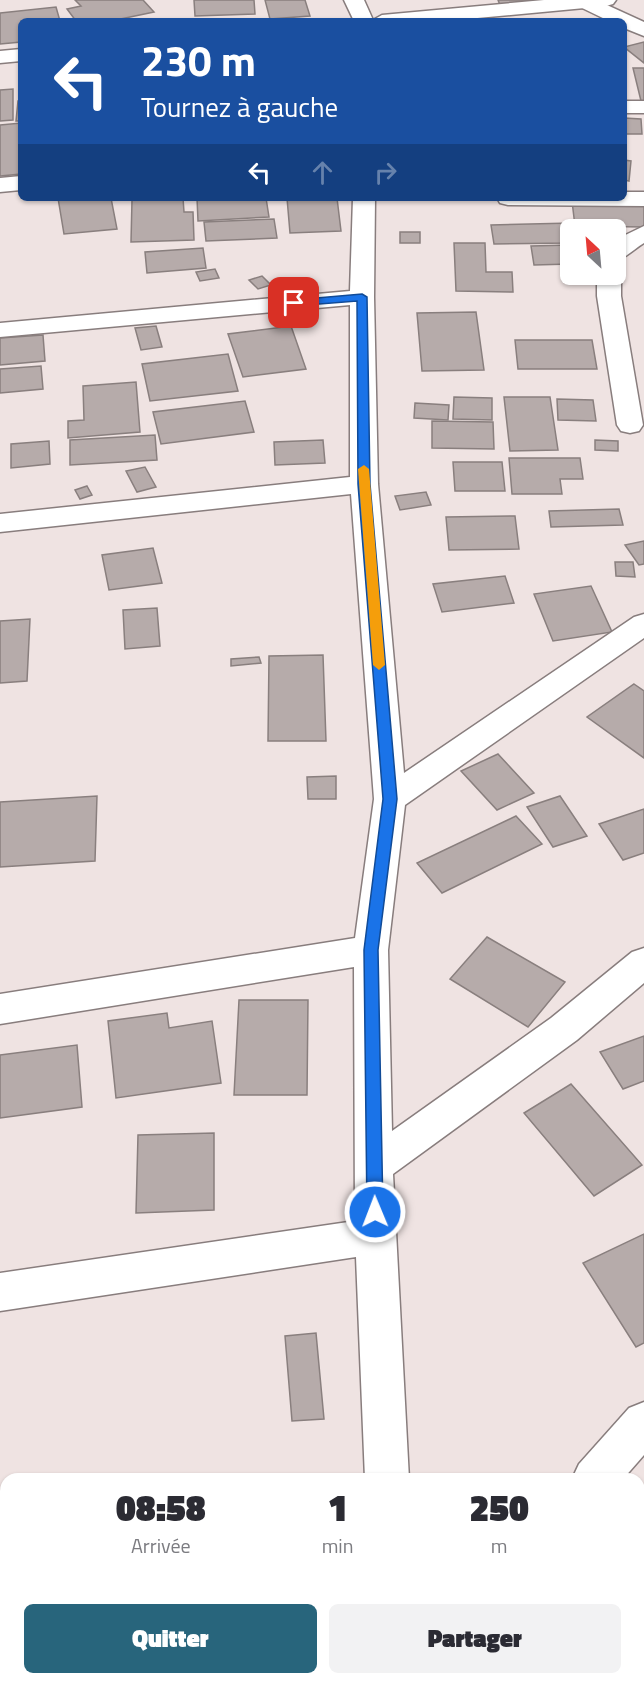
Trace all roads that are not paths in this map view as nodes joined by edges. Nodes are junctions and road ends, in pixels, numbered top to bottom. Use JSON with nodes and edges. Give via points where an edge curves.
{"nodes":[{"id":1,"x":354,"y":0,"type":"edge"},
{"id":2,"x":606,"y":0,"type":"edge"},
{"id":3,"x":585,"y":2,"type":"junction"},
{"id":4,"x":363,"y":18,"type":"edge"},
{"id":5,"x":414,"y":18,"type":"edge"},
{"id":6,"x":619,"y":18,"type":"edge"},
{"id":7,"x":627,"y":22,"type":"edge"},
{"id":8,"x":644,"y":30,"type":"edge"},
{"id":9,"x":18,"y":55,"type":"edge"},
{"id":10,"x":0,"y":57,"type":"edge"},
{"id":11,"x":627,"y":107,"type":"edge"},
{"id":12,"x":644,"y":107,"type":"edge"},
{"id":13,"x":18,"y":183,"type":"edge"},
{"id":14,"x":0,"y":185,"type":"edge"},
{"id":15,"x":627,"y":199,"type":"edge"},
{"id":16,"x":644,"y":199,"type":"edge"},
{"id":17,"x":364,"y":201,"type":"edge"},
{"id":18,"x":644,"y":233,"type":"edge"},
{"id":19,"x":626,"y":245,"type":"edge"},
{"id":20,"x":626,"y":252,"type":"edge"},
{"id":21,"x":644,"y":257,"type":"edge"},
{"id":22,"x":609,"y":285,"type":"edge"},
{"id":23,"x":362,"y":297,"type":"junction"},
{"id":24,"x":0,"y":330,"type":"edge"},
{"id":25,"x":630,"y":425,"type":"dead end"},
{"id":26,"x":364,"y":484,"type":"junction"},
{"id":27,"x":0,"y":523,"type":"edge"},
{"id":28,"x":644,"y":624,"type":"edge"},
{"id":29,"x":390,"y":799,"type":"junction"},
{"id":30,"x":371,"y":950,"type":"junction"},
{"id":31,"x":644,"y":962,"type":"edge"},
{"id":32,"x":0,"y":1009,"type":"edge"},
{"id":33,"x":374,"y":1166,"type":"junction"},
{"id":34,"x":375,"y":1236,"type":"junction"},
{"id":35,"x":0,"y":1292,"type":"edge"},
{"id":36,"x":644,"y":1424,"type":"edge"},
{"id":37,"x":387,"y":1473,"type":"edge"},
{"id":38,"x":599,"y":1473,"type":"edge"}],
"edges":[{"from":1,"to":4,"type":"street"},
{"from":2,"to":3,"type":"street"},
{"from":3,"to":5,"type":"street"},
{"from":3,"to":6,"type":"street"},
{"from":7,"to":8,"type":"street"},
{"from":9,"to":10,"type":"street"},
{"from":11,"to":12,"type":"street"},
{"from":13,"to":14,"type":"street"},
{"from":15,"to":16,"type":"street"},
{"from":17,"to":23,"type":"street"},
{"from":18,"to":19,"type":"street"},
{"from":20,"to":21,"type":"street"},
{"from":22,"to":25,"type":"street"},
{"from":23,"to":24,"type":"street"},
{"from":23,"to":26,"type":"street"},
{"from":26,"to":27,"type":"street"},
{"from":26,"to":29,"type":"street"},
{"from":28,"to":29,"type":"street"},
{"from":29,"to":30,"type":"street"},
{"from":30,"to":32,"type":"street"},
{"from":30,"to":33,"type":"street"},
{"from":31,"to":33,"type":"street","via":[[564,1029]]},
{"from":33,"to":34,"type":"street"},
{"from":34,"to":35,"type":"street"},
{"from":34,"to":37,"type":"street"},
{"from":36,"to":38,"type":"street"}]}
